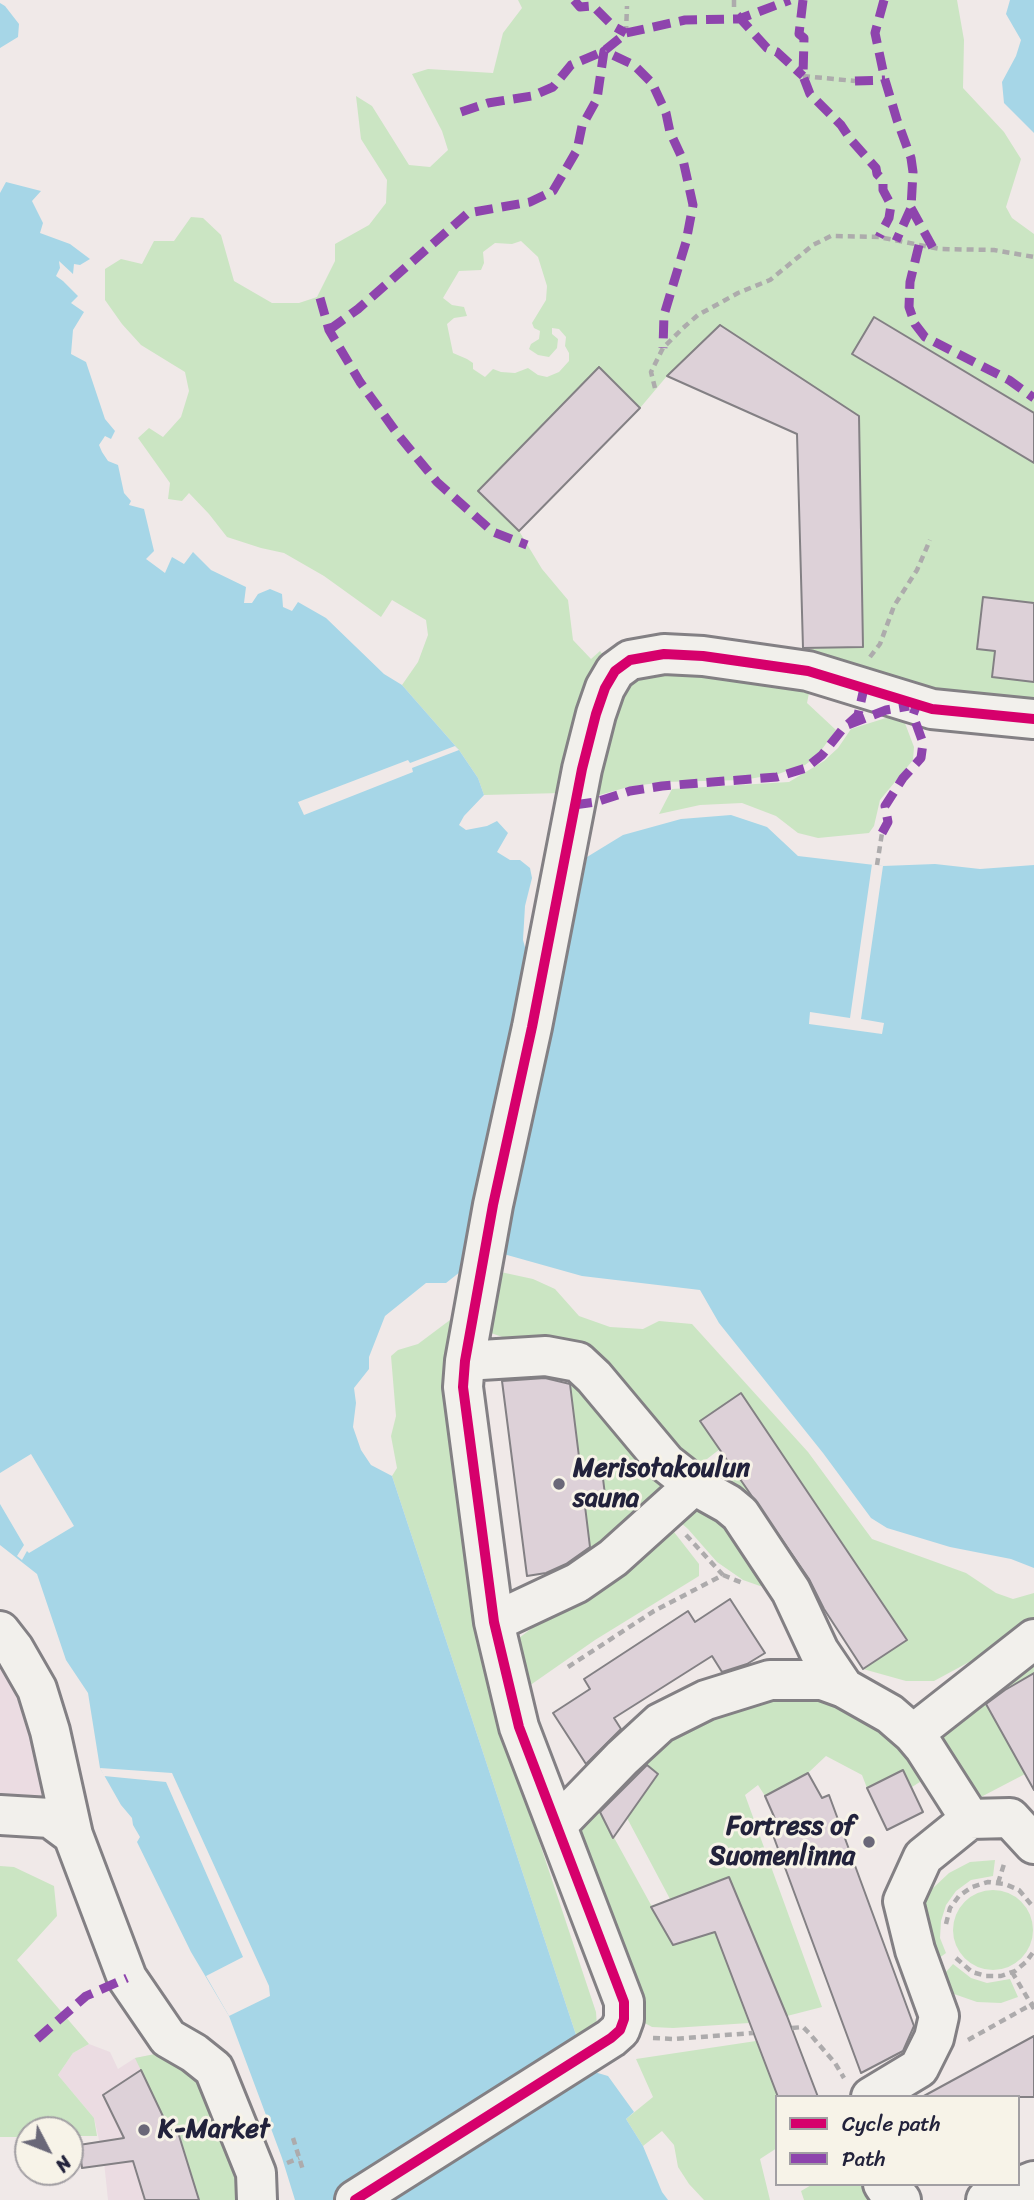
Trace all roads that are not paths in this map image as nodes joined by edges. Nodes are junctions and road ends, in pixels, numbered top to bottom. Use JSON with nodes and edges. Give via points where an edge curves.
{"nodes":[{"id":1,"x":1034,"y":719,"type":"edge"},
{"id":2,"x":465,"y":1361,"type":"junction"},
{"id":3,"x":694,"y":1485,"type":"junction"},
{"id":4,"x":494,"y":1622,"type":"junction"},
{"id":5,"x":0,"y":1631,"type":"edge"},
{"id":6,"x":1034,"y":1639,"type":"edge"},
{"id":7,"x":844,"y":1688,"type":"junction"},
{"id":8,"x":913,"y":1734,"type":"junction"},
{"id":9,"x":0,"y":1815,"type":"edge"},
{"id":10,"x":970,"y":1819,"type":"junction"},
{"id":11,"x":557,"y":1825,"type":"junction"},
{"id":12,"x":73,"y":1835,"type":"junction"},
{"id":13,"x":1034,"y":1844,"type":"edge"},
{"id":14,"x":859,"y":2091,"type":"edge"},
{"id":15,"x":1034,"y":2181,"type":"edge"},
{"id":16,"x":884,"y":2186,"type":"edge"},
{"id":17,"x":257,"y":2200,"type":"edge"},
{"id":18,"x":355,"y":2200,"type":"edge"},
{"id":19,"x":901,"y":2200,"type":"edge"},
{"id":20,"x":986,"y":2200,"type":"edge"}],
"edges":[{"from":1,"to":2,"type":"lane","via":[[932,709],[808,671],[703,656],[664,654],[630,660],[615,671],[596,714],[582,769]]},
{"from":2,"to":3,"type":"lane","via":[[546,1356],[578,1362],[666,1463]]},
{"from":2,"to":4,"type":"lane","via":[[463,1387]]},
{"from":3,"to":4,"type":"lane","via":[[613,1558],[577,1583]]},
{"from":3,"to":7,"type":"lane","via":[[740,1514]]},
{"from":4,"to":11,"type":"lane","via":[[519,1727]]},
{"from":5,"to":12,"type":"lane","via":[[37,1689]]},
{"from":6,"to":8,"type":"lane"},
{"from":7,"to":8,"type":"lane","via":[[890,1714]]},
{"from":7,"to":11,"type":"lane","via":[[822,1680],[770,1680],[706,1700],[660,1723]]},
{"from":8,"to":10,"type":"lane"},
{"from":9,"to":12,"type":"lane","via":[[50,1818]]},
{"from":10,"to":13,"type":"lane","via":[[1010,1818]]},
{"from":10,"to":14,"type":"lane","via":[[923,1857],[903,1901],[939,2015],[934,2038],[919,2067]]},
{"from":11,"to":18,"type":"lane","via":[[624,2002],[620,2029]]},
{"from":12,"to":17,"type":"lane","via":[[127,1978],[168,2038],[215,2069],[257,2173]]},
{"from":15,"to":20,"type":"lane"},
{"from":16,"to":19,"type":"lane"}]}
